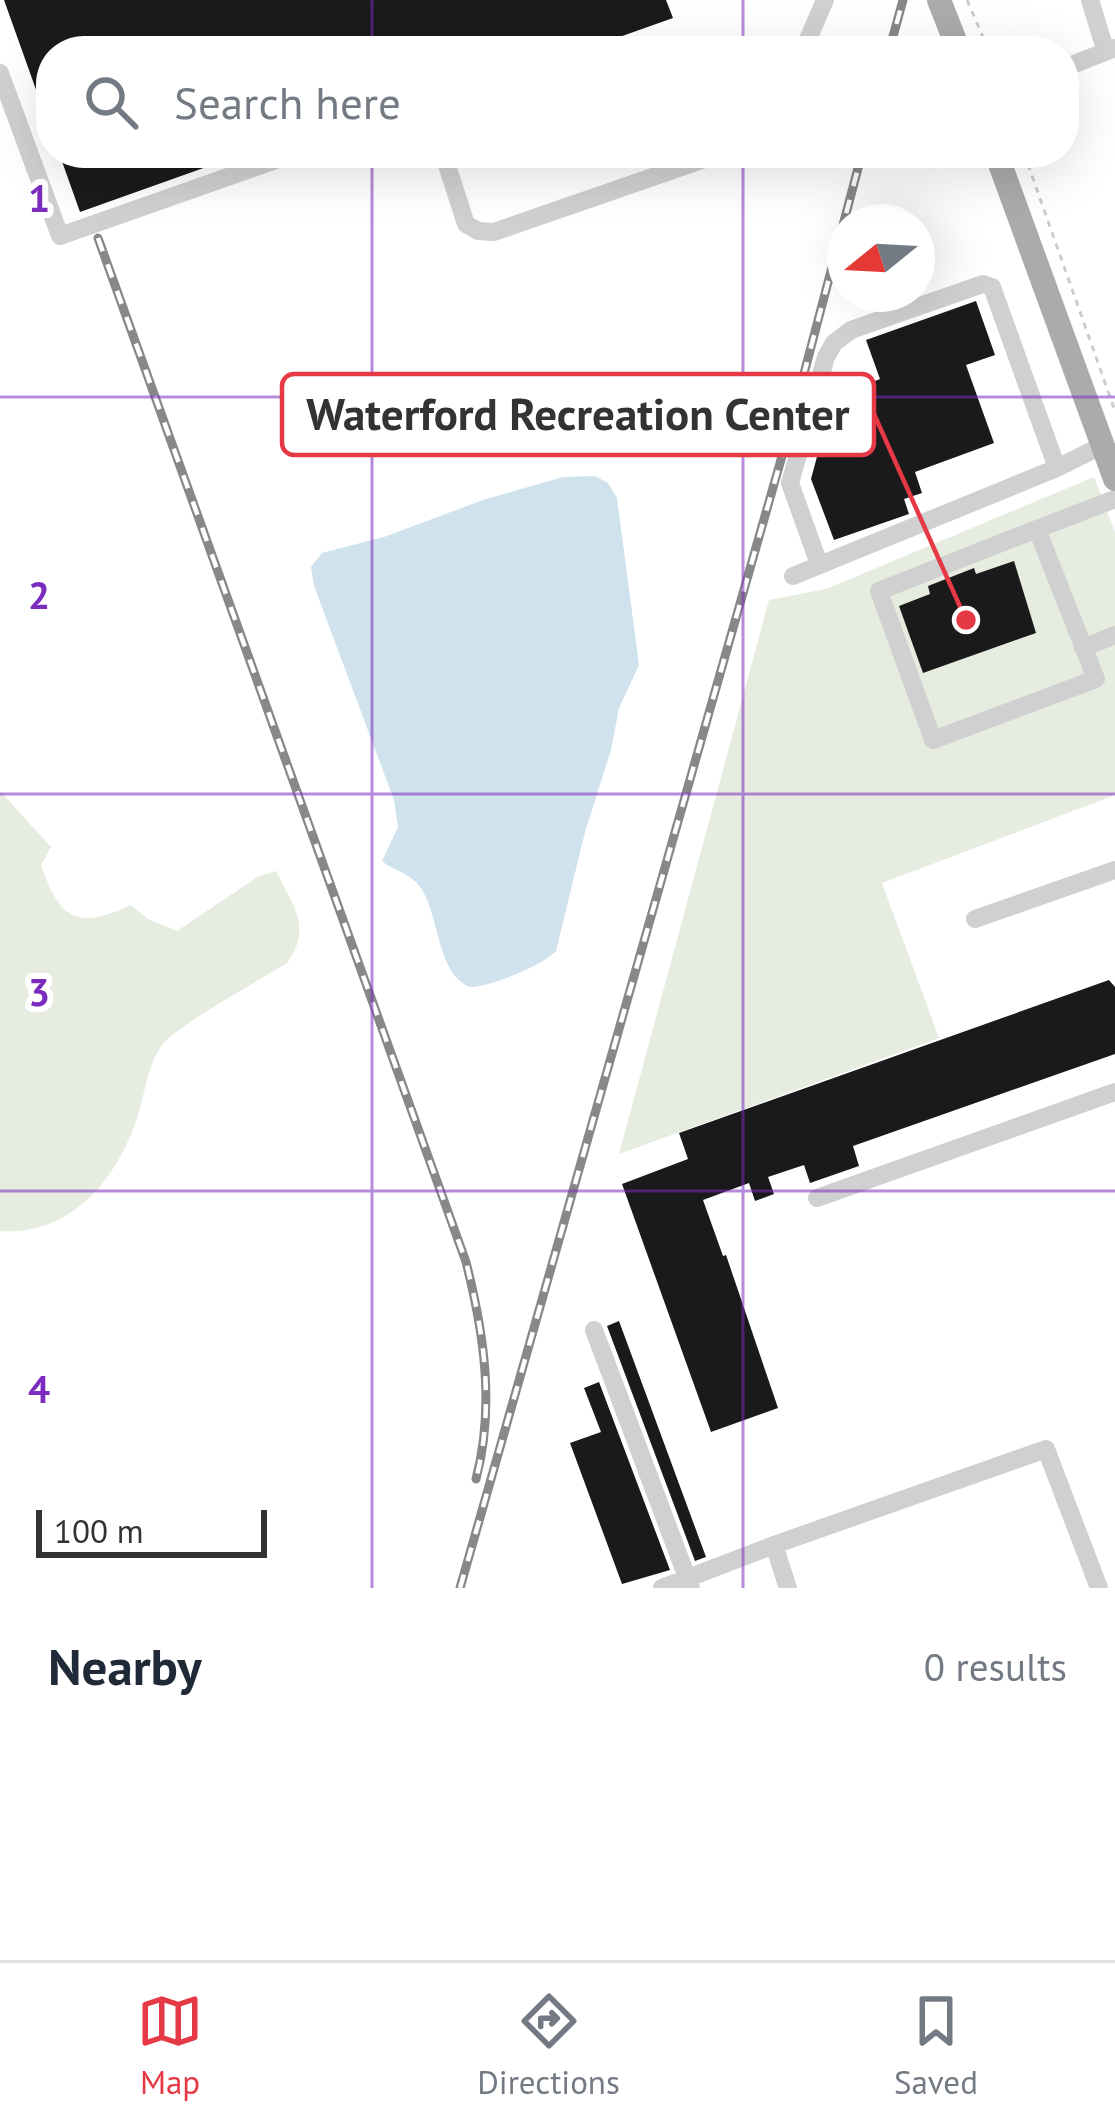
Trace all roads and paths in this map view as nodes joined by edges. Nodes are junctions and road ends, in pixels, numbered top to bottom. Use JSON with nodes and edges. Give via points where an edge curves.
{"nodes":[{"id":1,"x":825,"y":0,"type":"edge"},
{"id":2,"x":940,"y":0,"type":"edge"},
{"id":3,"x":967,"y":0,"type":"edge"},
{"id":4,"x":1090,"y":0,"type":"edge"},
{"id":5,"x":809,"y":36,"type":"edge"},
{"id":6,"x":953,"y":36,"type":"edge"},
{"id":7,"x":983,"y":36,"type":"edge"},
{"id":8,"x":1110,"y":50,"type":"edge"},
{"id":9,"x":1079,"y":62,"type":"edge"},
{"id":10,"x":0,"y":73,"type":"edge"},
{"id":11,"x":253,"y":168,"type":"edge"},
{"id":12,"x":448,"y":168,"type":"edge"},
{"id":13,"x":679,"y":168,"type":"edge"},
{"id":14,"x":1001,"y":168,"type":"edge"},
{"id":15,"x":1029,"y":168,"type":"edge"},
{"id":16,"x":1115,"y":411,"type":"edge"},
{"id":17,"x":1102,"y":445,"type":"junction"},
{"id":18,"x":1057,"y":468,"type":"junction"},
{"id":19,"x":1115,"y":479,"type":"edge"},
{"id":20,"x":1115,"y":499,"type":"edge"},
{"id":21,"x":1037,"y":529,"type":"junction"},
{"id":22,"x":819,"y":564,"type":"junction"},
{"id":23,"x":793,"y":576,"type":"dead end"},
{"id":24,"x":1115,"y":635,"type":"edge"},
{"id":25,"x":1083,"y":648,"type":"junction"},
{"id":26,"x":1115,"y":870,"type":"edge"},
{"id":27,"x":975,"y":919,"type":"dead end"},
{"id":28,"x":1115,"y":1092,"type":"edge"},
{"id":29,"x":817,"y":1198,"type":"dead end"},
{"id":30,"x":594,"y":1330,"type":"dead end"},
{"id":31,"x":774,"y":1545,"type":"junction"},
{"id":32,"x":690,"y":1584,"type":"edge"},
{"id":33,"x":662,"y":1588,"type":"edge"},
{"id":34,"x":788,"y":1588,"type":"edge"},
{"id":35,"x":1099,"y":1588,"type":"edge"}],
"edges":[{"from":1,"to":5,"type":"street"},
{"from":2,"to":6,"type":"main road"},
{"from":3,"to":7,"type":"path"},
{"from":4,"to":8,"type":"street"},
{"from":8,"to":9,"type":"street"},
{"from":10,"to":11,"type":"street","via":[[60,236]]},
{"from":12,"to":13,"type":"street","via":[[466,224],[494,232]]},
{"from":14,"to":17,"type":"main road"},
{"from":15,"to":16,"type":"path"},
{"from":17,"to":18,"type":"street"},
{"from":17,"to":19,"type":"main road"},
{"from":18,"to":22,"type":"street"},
{"from":18,"to":22,"type":"street","via":[[992,287],[851,330],[826,356],[790,483]]},
{"from":20,"to":21,"type":"street"},
{"from":21,"to":25,"type":"street"},
{"from":21,"to":25,"type":"street","via":[[879,591],[933,740],[1096,679]]},
{"from":22,"to":23,"type":"street"},
{"from":24,"to":25,"type":"street"},
{"from":26,"to":27,"type":"street"},
{"from":28,"to":29,"type":"street"},
{"from":30,"to":32,"type":"street"},
{"from":31,"to":32,"type":"street"},
{"from":31,"to":34,"type":"street"},
{"from":31,"to":35,"type":"street","via":[[1046,1449]]},
{"from":32,"to":33,"type":"street"}]}
